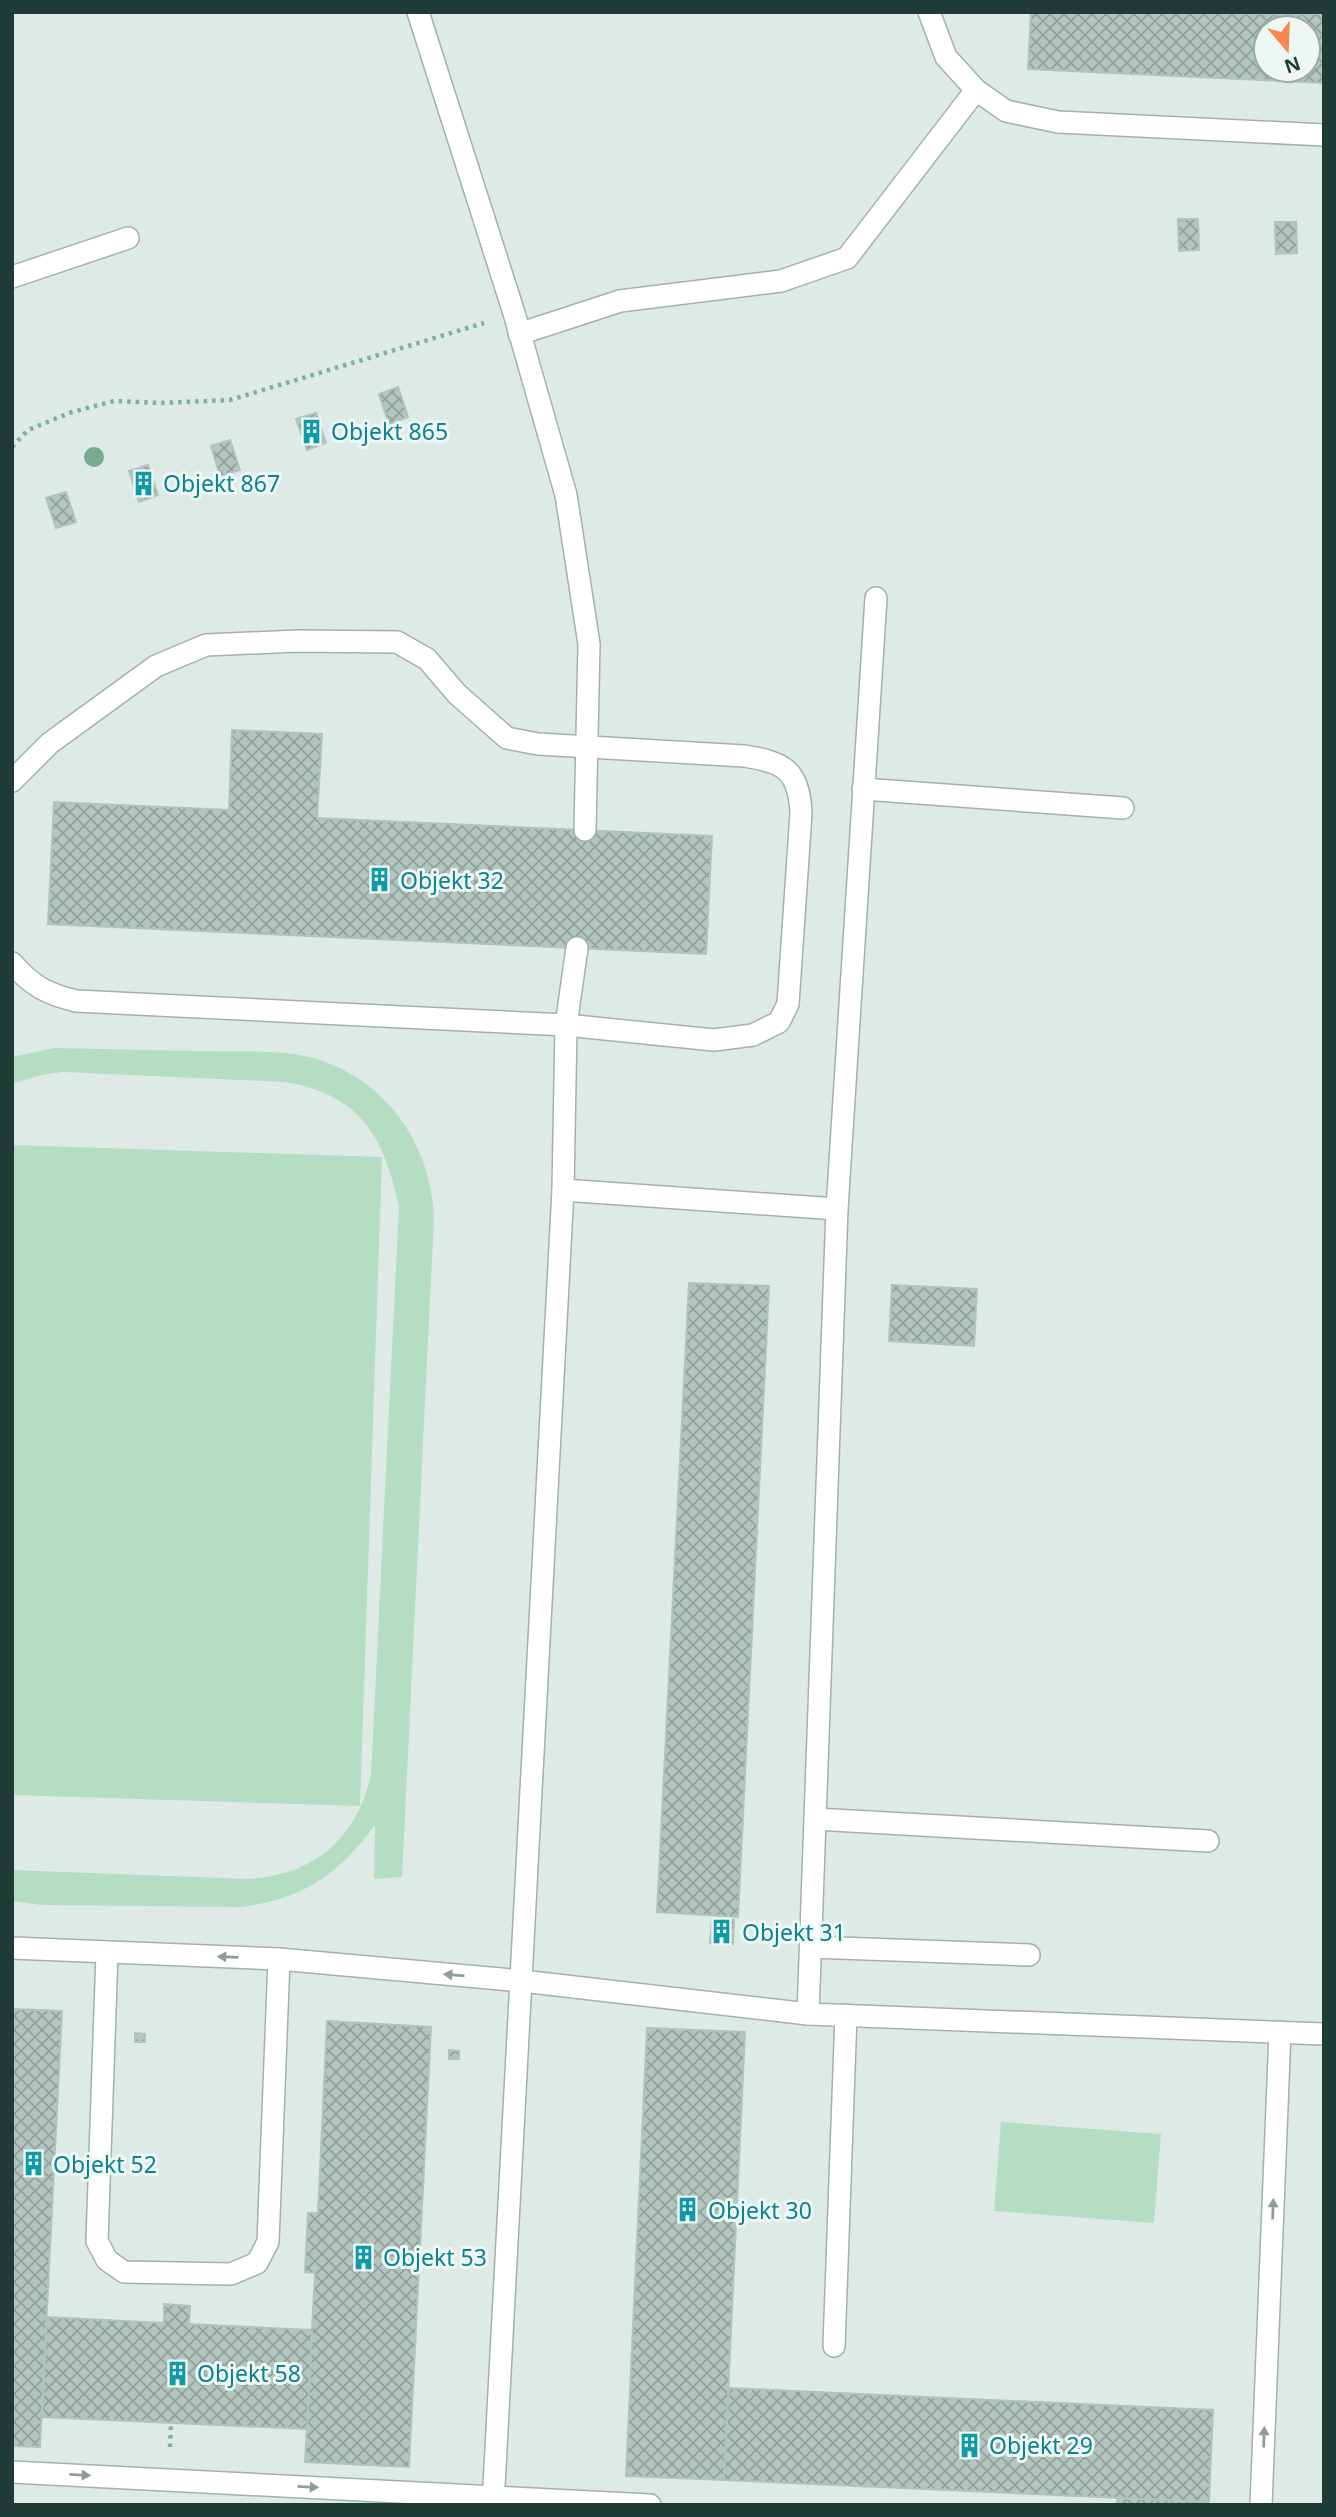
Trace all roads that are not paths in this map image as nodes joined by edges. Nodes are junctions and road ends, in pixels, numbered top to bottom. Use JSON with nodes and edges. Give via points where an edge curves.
{"nodes":[{"id":1,"x":418,"y":12,"type":"edge"},
{"id":2,"x":929,"y":12,"type":"edge"},
{"id":3,"x":976,"y":90,"type":"junction"},
{"id":4,"x":1324,"y":135,"type":"edge"},
{"id":5,"x":128,"y":239,"type":"dead end"},
{"id":6,"x":12,"y":277,"type":"edge"},
{"id":7,"x":516,"y":324,"type":"junction"},
{"id":8,"x":876,"y":598,"type":"dead end"},
{"id":9,"x":585,"y":746,"type":"junction"},
{"id":10,"x":12,"y":781,"type":"edge"},
{"id":11,"x":863,"y":789,"type":"junction"},
{"id":12,"x":1123,"y":808,"type":"dead end"},
{"id":13,"x":585,"y":831,"type":"dead end"},
{"id":14,"x":577,"y":948,"type":"dead end"},
{"id":15,"x":12,"y":963,"type":"edge"},
{"id":16,"x":566,"y":1025,"type":"junction"},
{"id":17,"x":564,"y":1190,"type":"junction"},
{"id":18,"x":837,"y":1209,"type":"junction"},
{"id":19,"x":815,"y":1819,"type":"junction"},
{"id":20,"x":1208,"y":1841,"type":"dead end"},
{"id":21,"x":811,"y":1947,"type":"junction"},
{"id":22,"x":12,"y":1948,"type":"edge"},
{"id":23,"x":107,"y":1953,"type":"junction"},
{"id":24,"x":1029,"y":1955,"type":"dead end"},
{"id":25,"x":279,"y":1959,"type":"junction"},
{"id":26,"x":522,"y":1981,"type":"junction"},
{"id":27,"x":808,"y":2014,"type":"junction"},
{"id":28,"x":846,"y":2015,"type":"junction"},
{"id":29,"x":1280,"y":2032,"type":"junction"},
{"id":30,"x":1324,"y":2034,"type":"edge"},
{"id":31,"x":834,"y":2346,"type":"dead end"},
{"id":32,"x":12,"y":2472,"type":"edge"},
{"id":33,"x":494,"y":2501,"type":"edge"},
{"id":34,"x":650,"y":2505,"type":"edge"},
{"id":35,"x":1261,"y":2505,"type":"edge"}],
"edges":[{"from":1,"to":7,"type":"lane"},
{"from":2,"to":3,"type":"lane","via":[[946,57]]},
{"from":3,"to":4,"type":"lane","via":[[1006,111],[1058,122]]},
{"from":3,"to":7,"type":"lane","via":[[847,258],[781,281],[620,301]]},
{"from":5,"to":6,"type":"lane"},
{"from":7,"to":9,"type":"lane","via":[[566,495],[589,644]]},
{"from":8,"to":11,"type":"lane"},
{"from":9,"to":10,"type":"lane","via":[[507,738],[457,694],[427,659],[397,642],[206,645],[156,666],[50,743]]},
{"from":9,"to":13,"type":"lane"},
{"from":9,"to":16,"type":"lane","via":[[744,755],[771,760],[789,772],[800,791],[801,813],[793,944],[788,1004],[779,1022],[753,1035],[714,1040]]},
{"from":11,"to":12,"type":"lane"},
{"from":11,"to":18,"type":"lane"},
{"from":14,"to":16,"type":"lane"},
{"from":15,"to":16,"type":"lane","via":[[50,995],[76,1001]]},
{"from":16,"to":17,"type":"lane"},
{"from":17,"to":18,"type":"lane"},
{"from":17,"to":26,"type":"lane"},
{"from":18,"to":19,"type":"lane"},
{"from":19,"to":20,"type":"lane"},
{"from":19,"to":21,"type":"lane"},
{"from":21,"to":24,"type":"lane"},
{"from":21,"to":27,"type":"lane"},
{"from":22,"to":23,"type":"lane"},
{"from":25,"to":23,"type":"lane","one_way":true},
{"from":23,"to":25,"type":"lane","via":[[97,2241],[107,2260],[124,2272],[231,2274],[257,2263],[268,2242]]},
{"from":26,"to":25,"type":"lane","one_way":true},
{"from":26,"to":27,"type":"lane"},
{"from":26,"to":33,"type":"lane"},
{"from":27,"to":28,"type":"lane"},
{"from":28,"to":29,"type":"lane"},
{"from":28,"to":31,"type":"lane"},
{"from":29,"to":30,"type":"lane"},
{"from":35,"to":29,"type":"lane","one_way":true},
{"from":32,"to":33,"type":"lane","one_way":true},
{"from":33,"to":34,"type":"lane"}]}
